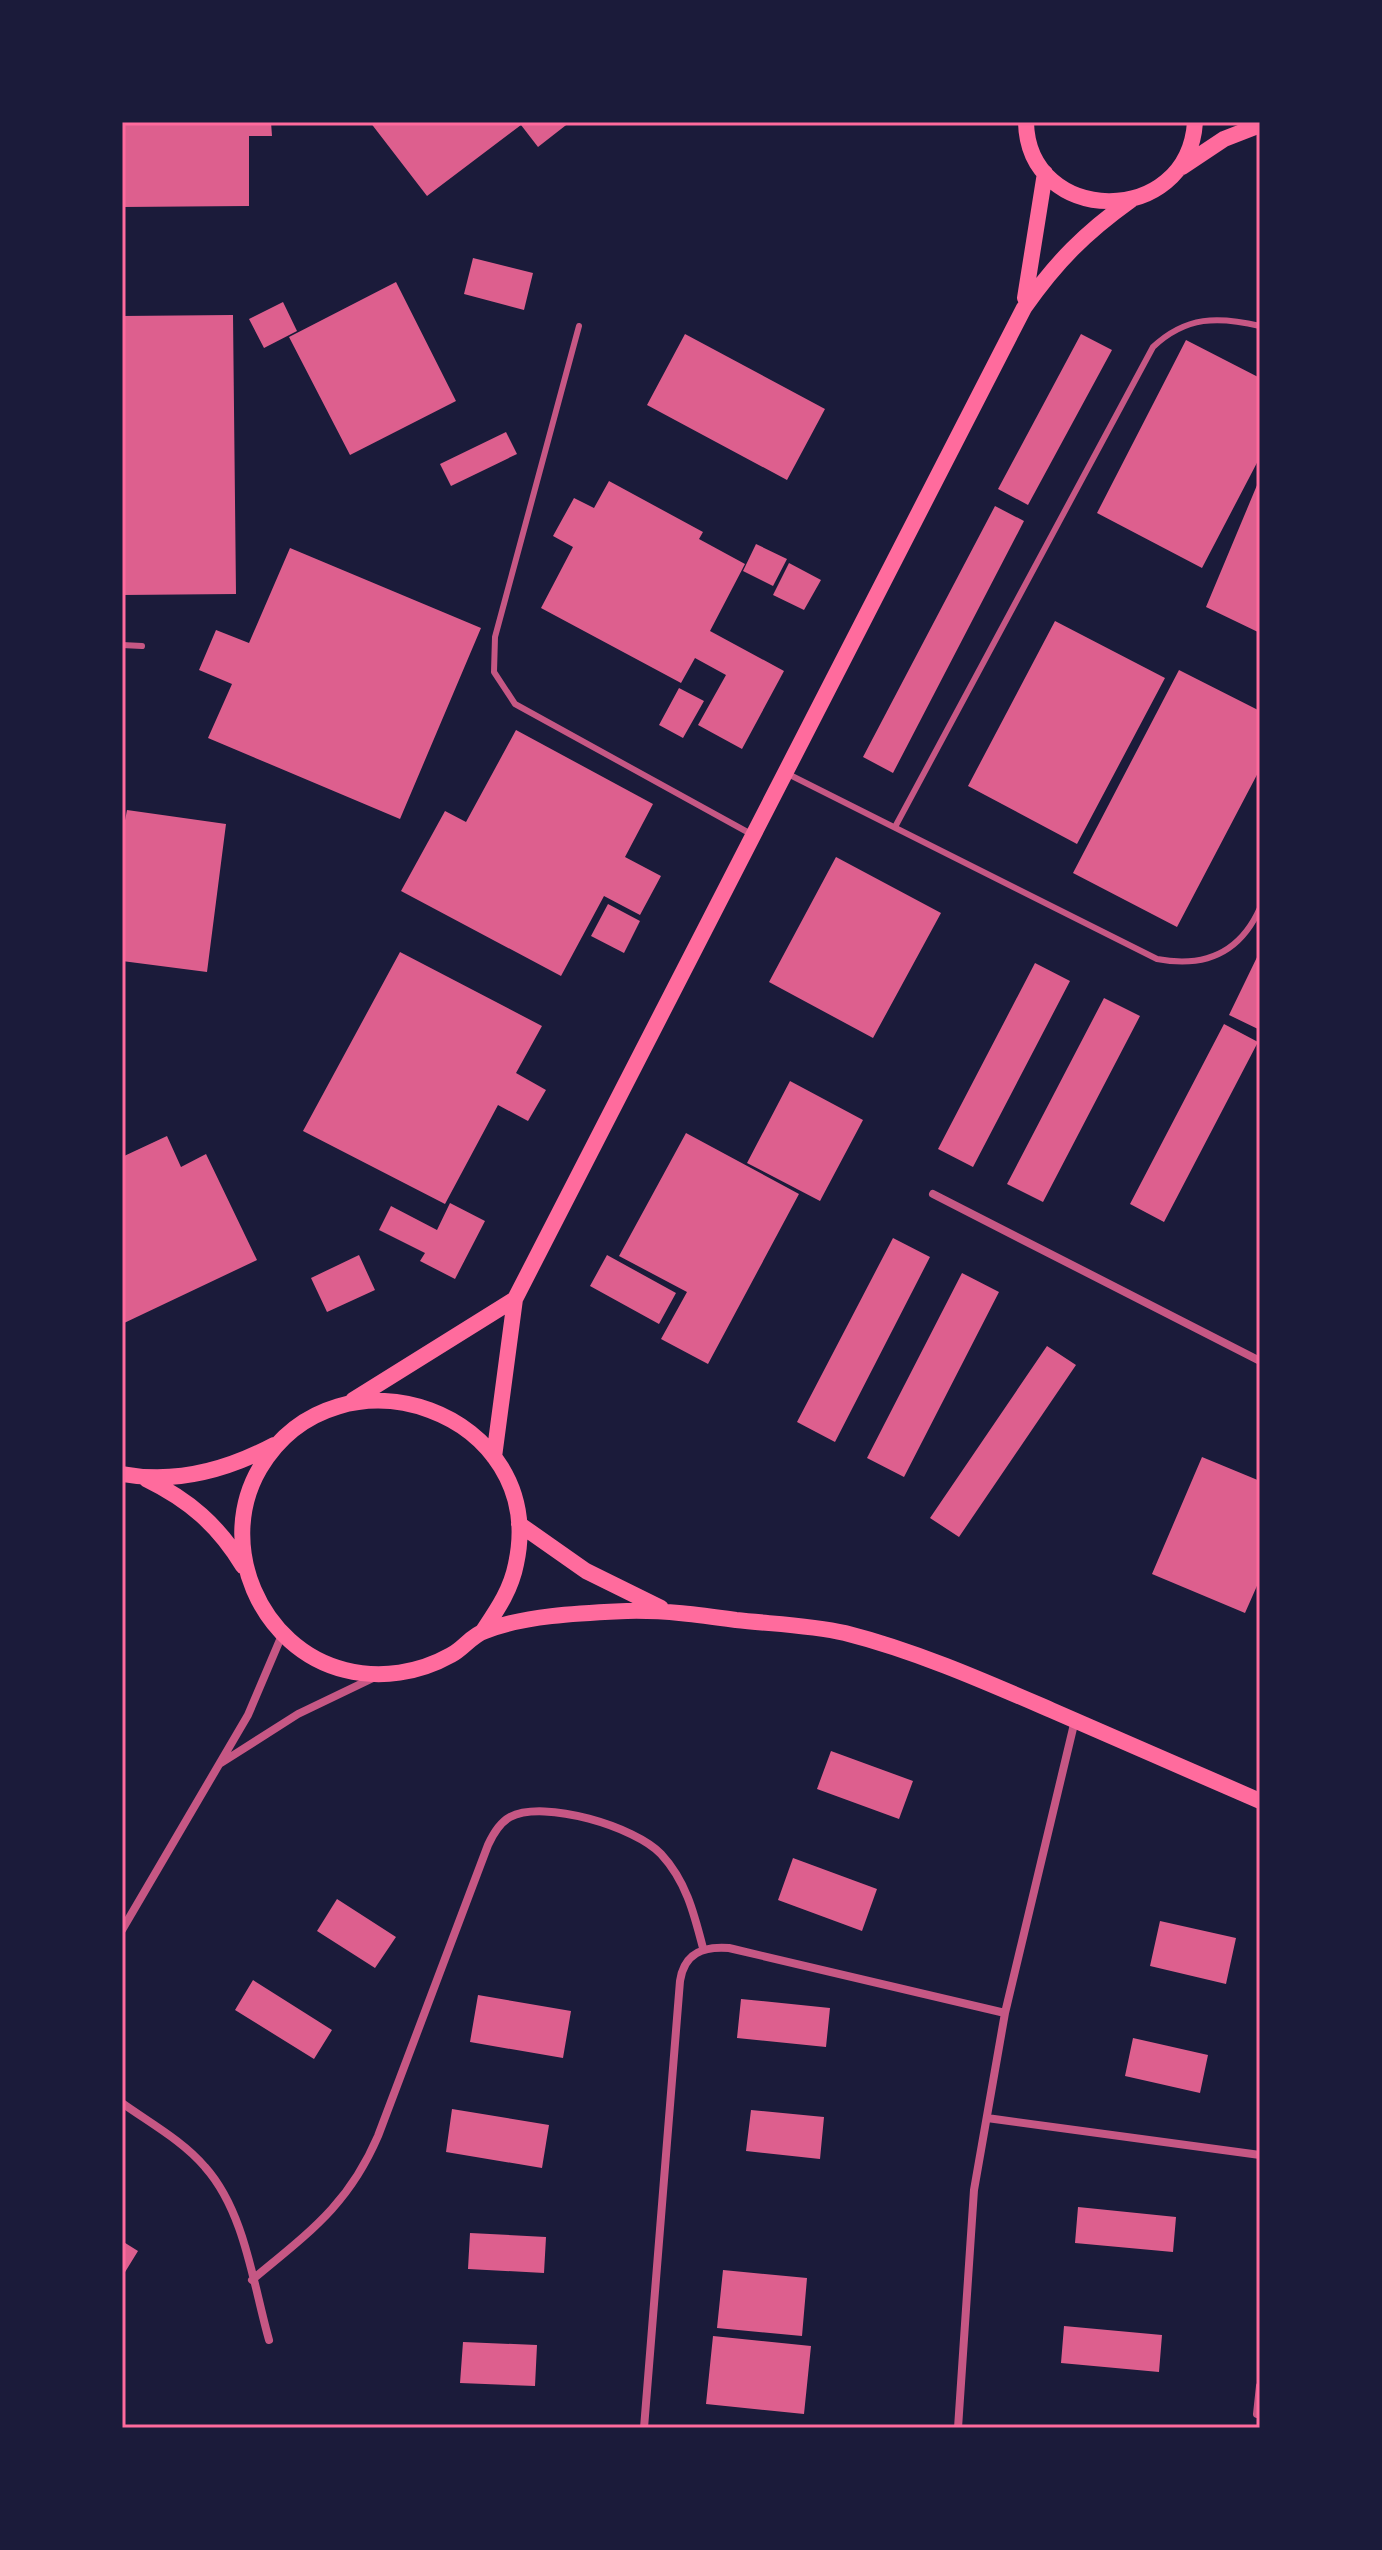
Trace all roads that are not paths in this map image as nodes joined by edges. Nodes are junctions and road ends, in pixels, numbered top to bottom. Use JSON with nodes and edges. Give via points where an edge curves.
{"nodes":[{"id":1,"x":1026,"y":122,"type":"edge"},
{"id":2,"x":1195,"y":122,"type":"edge"},
{"id":3,"x":1260,"y":125,"type":"edge"},
{"id":4,"x":1178,"y":170,"type":"junction"},
{"id":5,"x":1045,"y":173,"type":"junction"},
{"id":6,"x":1131,"y":200,"type":"junction"},
{"id":7,"x":1024,"y":308,"type":"junction"},
{"id":8,"x":579,"y":326,"type":"dead end"},
{"id":9,"x":1260,"y":326,"type":"edge"},
{"id":10,"x":122,"y":645,"type":"edge"},
{"id":11,"x":142,"y":646,"type":"dead end"},
{"id":12,"x":783,"y":771,"type":"junction"},
{"id":13,"x":895,"y":827,"type":"junction"},
{"id":14,"x":751,"y":834,"type":"junction"},
{"id":15,"x":1260,"y":908,"type":"edge"},
{"id":16,"x":933,"y":1194,"type":"dead end"},
{"id":17,"x":515,"y":1299,"type":"junction"},
{"id":18,"x":1260,"y":1361,"type":"edge"},
{"id":19,"x":348,"y":1402,"type":"junction"},
{"id":20,"x":280,"y":1441,"type":"junction"},
{"id":21,"x":494,"y":1457,"type":"junction"},
{"id":22,"x":122,"y":1474,"type":"edge"},
{"id":23,"x":145,"y":1479,"type":"junction"},
{"id":24,"x":519,"y":1524,"type":"junction"},
{"id":25,"x":246,"y":1572,"type":"junction"},
{"id":26,"x":670,"y":1612,"type":"junction"},
{"id":27,"x":483,"y":1631,"type":"junction"},
{"id":28,"x":282,"y":1635,"type":"junction"},
{"id":29,"x":380,"y":1675,"type":"junction"},
{"id":30,"x":1075,"y":1720,"type":"junction"},
{"id":31,"x":220,"y":1763,"type":"junction"},
{"id":32,"x":1260,"y":1801,"type":"edge"},
{"id":33,"x":122,"y":1930,"type":"edge"},
{"id":34,"x":703,"y":1948,"type":"junction"},
{"id":35,"x":1005,"y":2013,"type":"junction"},
{"id":36,"x":122,"y":2103,"type":"edge"},
{"id":37,"x":987,"y":2118,"type":"junction"},
{"id":38,"x":1260,"y":2155,"type":"edge"},
{"id":39,"x":252,"y":2280,"type":"junction"},
{"id":40,"x":269,"y":2340,"type":"dead end"},
{"id":41,"x":1260,"y":2386,"type":"edge"},
{"id":42,"x":1257,"y":2414,"type":"dead end"},
{"id":43,"x":644,"y":2428,"type":"edge"},
{"id":44,"x":958,"y":2428,"type":"edge"}],
"edges":[{"from":1,"to":5,"type":"main road","via":[[1033,154]]},
{"from":2,"to":4,"type":"main road"},
{"from":3,"to":4,"type":"main road","via":[[1224,139]]},
{"from":4,"to":6,"type":"main road","via":[[1148,194]]},
{"from":5,"to":6,"type":"main road","via":[[1084,199]]},
{"from":5,"to":7,"type":"main road"},
{"from":6,"to":7,"type":"main road","via":[[1089,230],[1053,266]]},
{"from":7,"to":12,"type":"main road"},
{"from":8,"to":14,"type":"lane","via":[[495,637],[494,672],[515,704]]},
{"from":9,"to":13,"type":"lane","via":[[1210,318],[1169,332],[1153,347]]},
{"from":10,"to":11,"type":"lane"},
{"from":12,"to":13,"type":"lane"},
{"from":12,"to":14,"type":"main road"},
{"from":13,"to":15,"type":"lane","via":[[1157,959],[1182,963],[1229,950],[1247,933]]},
{"from":14,"to":17,"type":"main road"},
{"from":16,"to":18,"type":"street"},
{"from":17,"to":19,"type":"main road"},
{"from":17,"to":21,"type":"main road"},
{"from":19,"to":20,"type":"main road","via":[[311,1417]]},
{"from":19,"to":21,"type":"main road","via":[[389,1399],[429,1407],[465,1428]]},
{"from":20,"to":23,"type":"main road","via":[[239,1463]]},
{"from":20,"to":25,"type":"main road","via":[[259,1470],[246,1502]]},
{"from":21,"to":24,"type":"main road","via":[[511,1488]]},
{"from":22,"to":23,"type":"main road"},
{"from":23,"to":25,"type":"main road","via":[[200,1512],[221,1532]]},
{"from":24,"to":26,"type":"main road","via":[[586,1571]]},
{"from":24,"to":27,"type":"main road","via":[[517,1562],[504,1599]]},
{"from":25,"to":28,"type":"main road","via":[[260,1606]]},
{"from":26,"to":27,"type":"main road","via":[[559,1615]]},
{"from":26,"to":30,"type":"main road","via":[[843,1633],[964,1672]]},
{"from":27,"to":29,"type":"main road","via":[[453,1655],[418,1670]]},
{"from":28,"to":29,"type":"main road","via":[[311,1657],[344,1670]]},
{"from":28,"to":31,"type":"street","via":[[248,1715]]},
{"from":29,"to":31,"type":"street","via":[[338,1692]]},
{"from":30,"to":32,"type":"main road"},
{"from":30,"to":35,"type":"street"},
{"from":31,"to":33,"type":"street"},
{"from":34,"to":35,"type":"street","via":[[729,1948]]},
{"from":34,"to":39,"type":"street","via":[[685,1887],[659,1851],[638,1835],[615,1825],[541,1812],[510,1817],[488,1845],[378,2136],[356,2181],[335,2210]]},
{"from":34,"to":43,"type":"street","via":[[686,1961],[680,1981]]},
{"from":35,"to":37,"type":"street"},
{"from":36,"to":39,"type":"street","via":[[189,2151],[221,2187],[233,2210]]},
{"from":37,"to":38,"type":"street"},
{"from":37,"to":44,"type":"street","via":[[974,2190]]},
{"from":39,"to":40,"type":"street"},
{"from":41,"to":42,"type":"street"}]}
